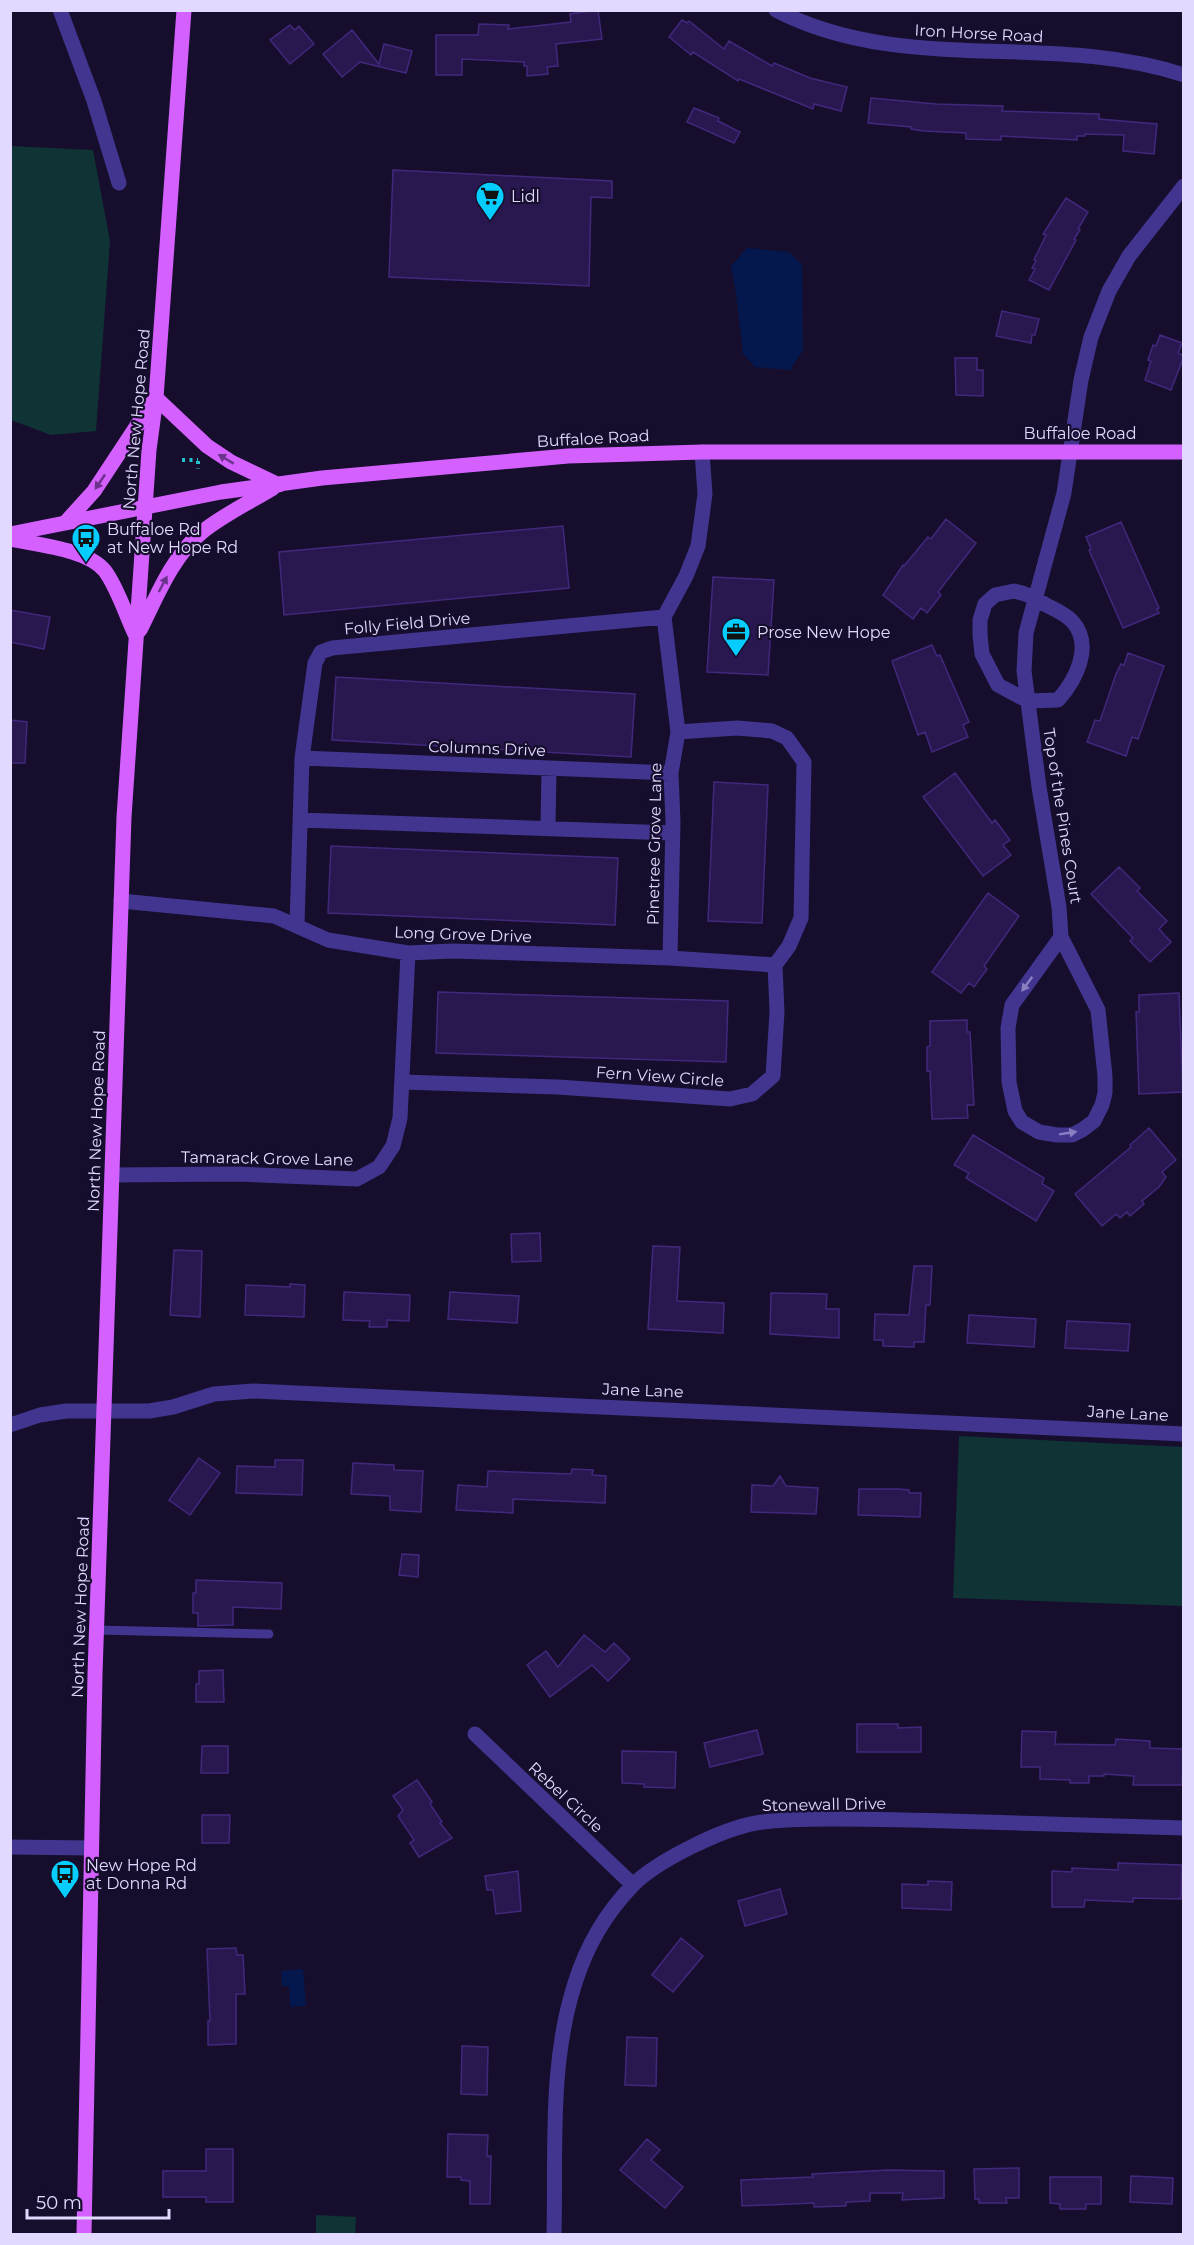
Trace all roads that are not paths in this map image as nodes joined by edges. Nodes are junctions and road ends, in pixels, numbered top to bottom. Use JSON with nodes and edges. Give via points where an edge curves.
{"nodes":[{"id":1,"x":60,"y":10,"type":"edge"},
{"id":2,"x":184,"y":10,"type":"edge"},
{"id":3,"x":776,"y":10,"type":"edge"},
{"id":4,"x":1184,"y":75,"type":"edge"},
{"id":5,"x":119,"y":183,"type":"dead end"},
{"id":6,"x":1184,"y":186,"type":"edge"},
{"id":7,"x":156,"y":398,"type":"junction"},
{"id":8,"x":1071,"y":451,"type":"junction"},
{"id":9,"x":702,"y":452,"type":"junction"},
{"id":10,"x":1184,"y":452,"type":"edge"},
{"id":11,"x":279,"y":484,"type":"junction"},
{"id":12,"x":147,"y":507,"type":"junction"},
{"id":13,"x":65,"y":523,"type":"junction"},
{"id":14,"x":10,"y":534,"type":"edge"},
{"id":15,"x":10,"y":539,"type":"edge"},
{"id":16,"x":1034,"y":596,"type":"junction"},
{"id":17,"x":664,"y":617,"type":"junction"},
{"id":18,"x":137,"y":636,"type":"junction"},
{"id":19,"x":1028,"y":700,"type":"junction"},
{"id":20,"x":678,"y":732,"type":"junction"},
{"id":21,"x":302,"y":758,"type":"junction"},
{"id":22,"x":549,"y":768,"type":"junction"},
{"id":23,"x":671,"y":773,"type":"junction"},
{"id":24,"x":300,"y":820,"type":"junction"},
{"id":25,"x":548,"y":828,"type":"junction"},
{"id":26,"x":672,"y":833,"type":"junction"},
{"id":27,"x":121,"y":901,"type":"junction"},
{"id":28,"x":297,"y":925,"type":"junction"},
{"id":29,"x":1061,"y":937,"type":"junction"},
{"id":30,"x":408,"y":953,"type":"junction"},
{"id":31,"x":670,"y":958,"type":"junction"},
{"id":32,"x":775,"y":965,"type":"junction"},
{"id":33,"x":402,"y":1082,"type":"junction"},
{"id":34,"x":112,"y":1175,"type":"junction"},
{"id":35,"x":103,"y":1410,"type":"junction"},
{"id":36,"x":10,"y":1425,"type":"edge"},
{"id":37,"x":1184,"y":1434,"type":"edge"},
{"id":38,"x":97,"y":1630,"type":"junction"},
{"id":39,"x":269,"y":1634,"type":"dead end"},
{"id":40,"x":475,"y":1734,"type":"dead end"},
{"id":41,"x":1184,"y":1828,"type":"edge"},
{"id":42,"x":10,"y":1847,"type":"edge"},
{"id":43,"x":91,"y":1848,"type":"junction"},
{"id":44,"x":633,"y":1885,"type":"junction"},
{"id":45,"x":84,"y":2235,"type":"edge"},
{"id":46,"x":554,"y":2235,"type":"edge"}],
"edges":[{"from":1,"to":5,"type":"street"},
{"from":2,"to":7,"type":"main road","name":"North New Hope Road"},
{"from":3,"to":4,"type":"street","name":"Iron Horse Road","via":[[836,35],[888,46],[1123,60]]},
{"from":6,"to":8,"type":"street","name":"Top of the Pines Court","via":[[1130,256],[1109,291],[1091,337]]},
{"from":11,"to":7,"type":"main road","one_way":true,"via":[[207,446]]},
{"from":7,"to":12,"type":"main road","name":"North New Hope Road"},
{"from":7,"to":13,"type":"main road","one_way":true,"via":[[94,491]]},
{"from":8,"to":9,"type":"main road","name":"Buffaloe Road"},
{"from":8,"to":10,"type":"main road","name":"Buffaloe Road"},
{"from":8,"to":16,"type":"street","name":"Top of the Pines Court","via":[[1064,493]]},
{"from":9,"to":11,"type":"main road","name":"Buffaloe Road","via":[[568,456]]},
{"from":9,"to":17,"type":"street","via":[[705,494],[698,546]]},
{"from":11,"to":12,"type":"main road","name":"Buffaloe Road"},
{"from":18,"to":11,"type":"main road","one_way":true,"via":[[165,579],[190,544],[202,532]]},
{"from":12,"to":13,"type":"main road","name":"Buffaloe Road"},
{"from":12,"to":18,"type":"main road","name":"North New Hope Road"},
{"from":13,"to":14,"type":"main road","name":"Buffaloe Road"},
{"from":15,"to":18,"type":"main road","via":[[80,554],[97,563],[106,572]]},
{"from":16,"to":19,"type":"street","name":"Top of the Pines Court","via":[[1025,642]]},
{"from":16,"to":19,"type":"street","via":[[1072,621],[1083,650],[1071,686],[1058,700]]},
{"from":16,"to":19,"type":"street","via":[[1014,591],[995,595],[985,604],[980,635],[982,654],[998,685]]},
{"from":17,"to":20,"type":"street","name":"Pinetree Grove Lane"},
{"from":17,"to":21,"type":"street","name":"Folly Field Drive","via":[[321,652],[315,663]]},
{"from":18,"to":27,"type":"main road","name":"North New Hope Road"},
{"from":19,"to":29,"type":"street","name":"Top of the Pines Court"},
{"from":20,"to":23,"type":"street","name":"Pinetree Grove Lane"},
{"from":20,"to":32,"type":"street","via":[[736,728],[772,731],[787,738],[804,762],[801,918],[789,946]]},
{"from":21,"to":22,"type":"street","name":"Columns Drive"},
{"from":21,"to":24,"type":"street","name":"Folly Field Drive"},
{"from":22,"to":23,"type":"street","name":"Columns Drive"},
{"from":22,"to":25,"type":"street"},
{"from":23,"to":26,"type":"street","name":"Pinetree Grove Lane"},
{"from":24,"to":25,"type":"street"},
{"from":24,"to":28,"type":"street","name":"Folly Field Drive"},
{"from":25,"to":26,"type":"street"},
{"from":26,"to":31,"type":"street","name":"Pinetree Grove Lane"},
{"from":27,"to":28,"type":"street","name":"Long Grove Drive","via":[[251,912]]},
{"from":27,"to":34,"type":"main road","name":"North New Hope Road"},
{"from":28,"to":30,"type":"street","name":"Long Grove Drive","via":[[328,940]]},
{"from":29,"to":29,"type":"street","name":"Top of the Pines Court","one_way":true,"via":[[1012,1005],[1008,1028],[1009,1082],[1015,1111],[1022,1122],[1039,1132],[1072,1135],[1094,1121],[1102,1105],[1106,1076],[1098,1010]]},
{"from":30,"to":31,"type":"street","name":"Long Grove Drive"},
{"from":30,"to":33,"type":"street","name":"Tamarack Grove Lane"},
{"from":31,"to":32,"type":"street","name":"Long Grove Drive"},
{"from":32,"to":33,"type":"street","name":"Fern View Circle","via":[[773,1076],[752,1094],[730,1099],[558,1087]]},
{"from":33,"to":34,"type":"street","name":"Tamarack Grove Lane","via":[[400,1118],[393,1146],[379,1167],[357,1179],[235,1174]]},
{"from":34,"to":35,"type":"main road","name":"North New Hope Road"},
{"from":35,"to":36,"type":"street","name":"Jane Lane","via":[[40,1415]]},
{"from":35,"to":37,"type":"street","name":"Jane Lane","via":[[150,1411],[214,1394],[253,1391]]},
{"from":35,"to":38,"type":"main road","name":"North New Hope Road"},
{"from":38,"to":39,"type":"lane"},
{"from":38,"to":43,"type":"main road","name":"North New Hope Road"},
{"from":40,"to":44,"type":"street","name":"Rebel Circle"},
{"from":41,"to":44,"type":"street","name":"Stonewall Drive","via":[[781,1820],[722,1833],[689,1848]]},
{"from":42,"to":43,"type":"street"},
{"from":43,"to":45,"type":"main road","name":"North New Hope Road"},
{"from":44,"to":46,"type":"street","name":"Stonewall Drive","via":[[608,1916],[586,1955],[558,2051]]}]}
